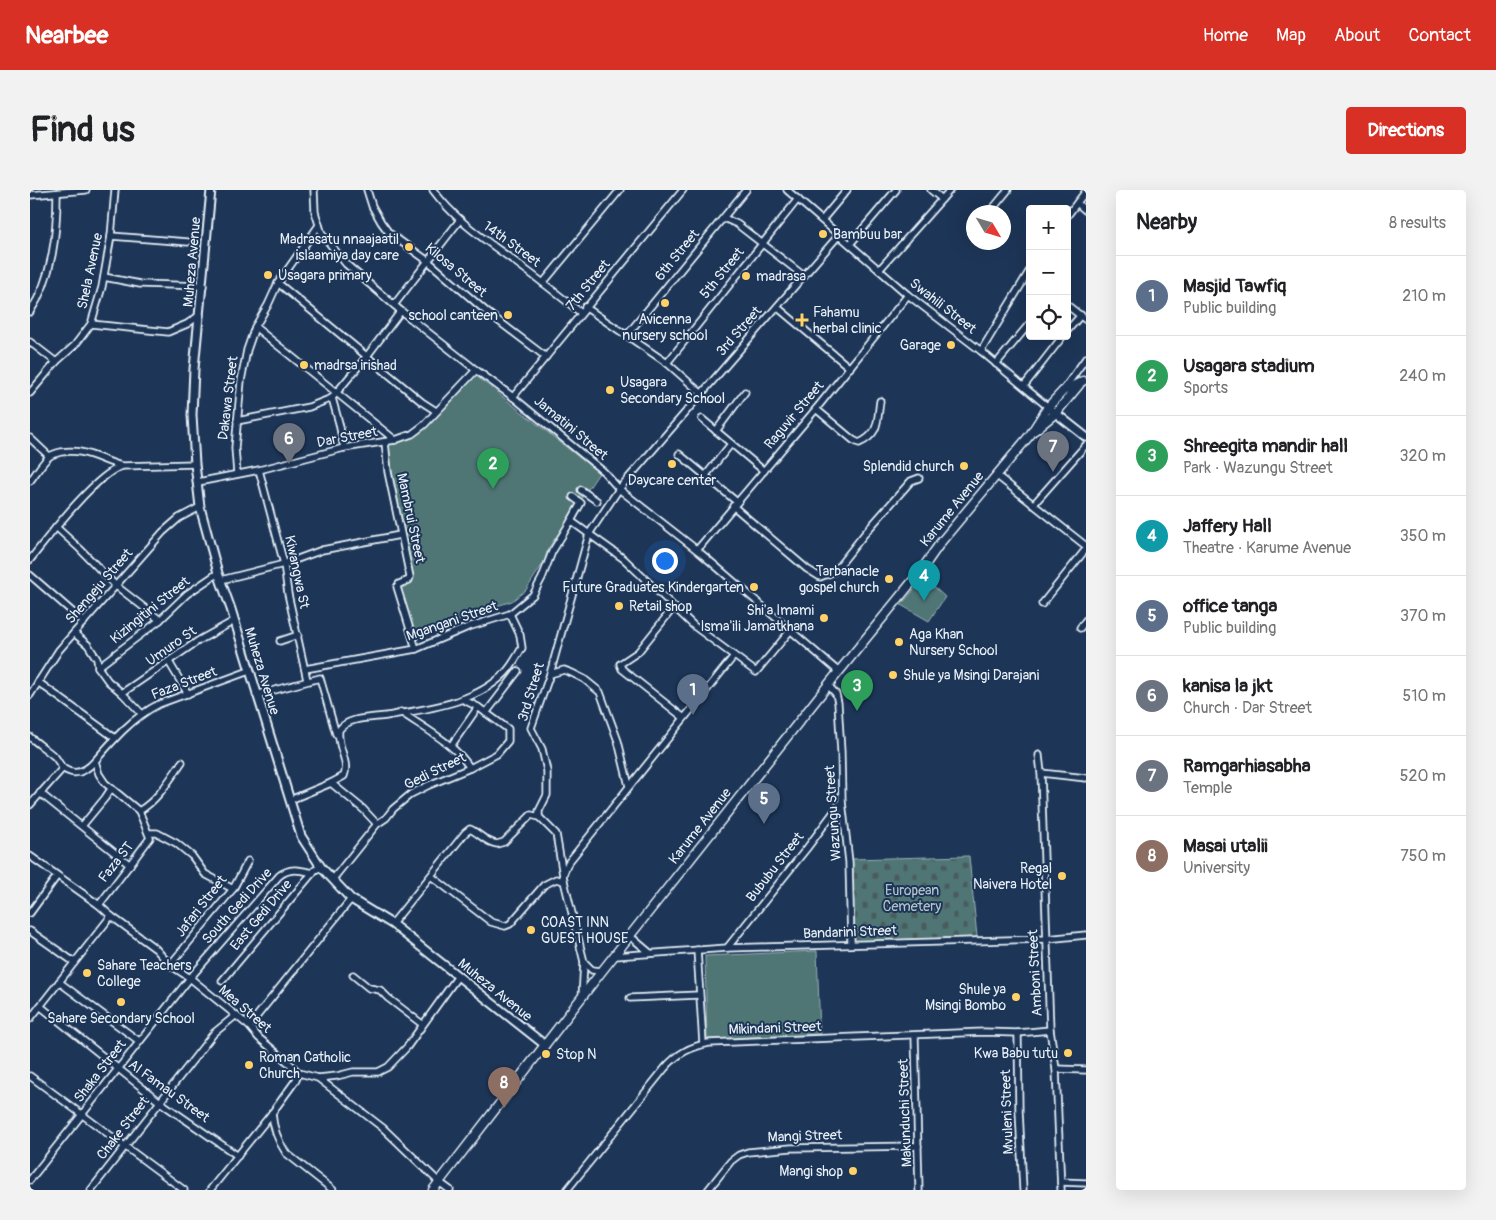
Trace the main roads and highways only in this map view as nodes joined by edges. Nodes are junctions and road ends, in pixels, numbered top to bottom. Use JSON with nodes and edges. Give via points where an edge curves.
{"nodes":[{"id":1,"x":1084,"y":379,"type":"edge"},
{"id":2,"x":1030,"y":435,"type":"junction"},
{"id":3,"x":433,"y":1190,"type":"edge"}],
"edges":[{"from":1,"to":2,"type":"main road","name":"Karume Avenue","via":[[1056,412]]},
{"from":1,"to":2,"type":"main road","name":"Karume Avenue","via":[[1064,390],[1048,407]]},
{"from":2,"to":3,"type":"main road","name":"Karume Avenue","via":[[941,542]]}]}
